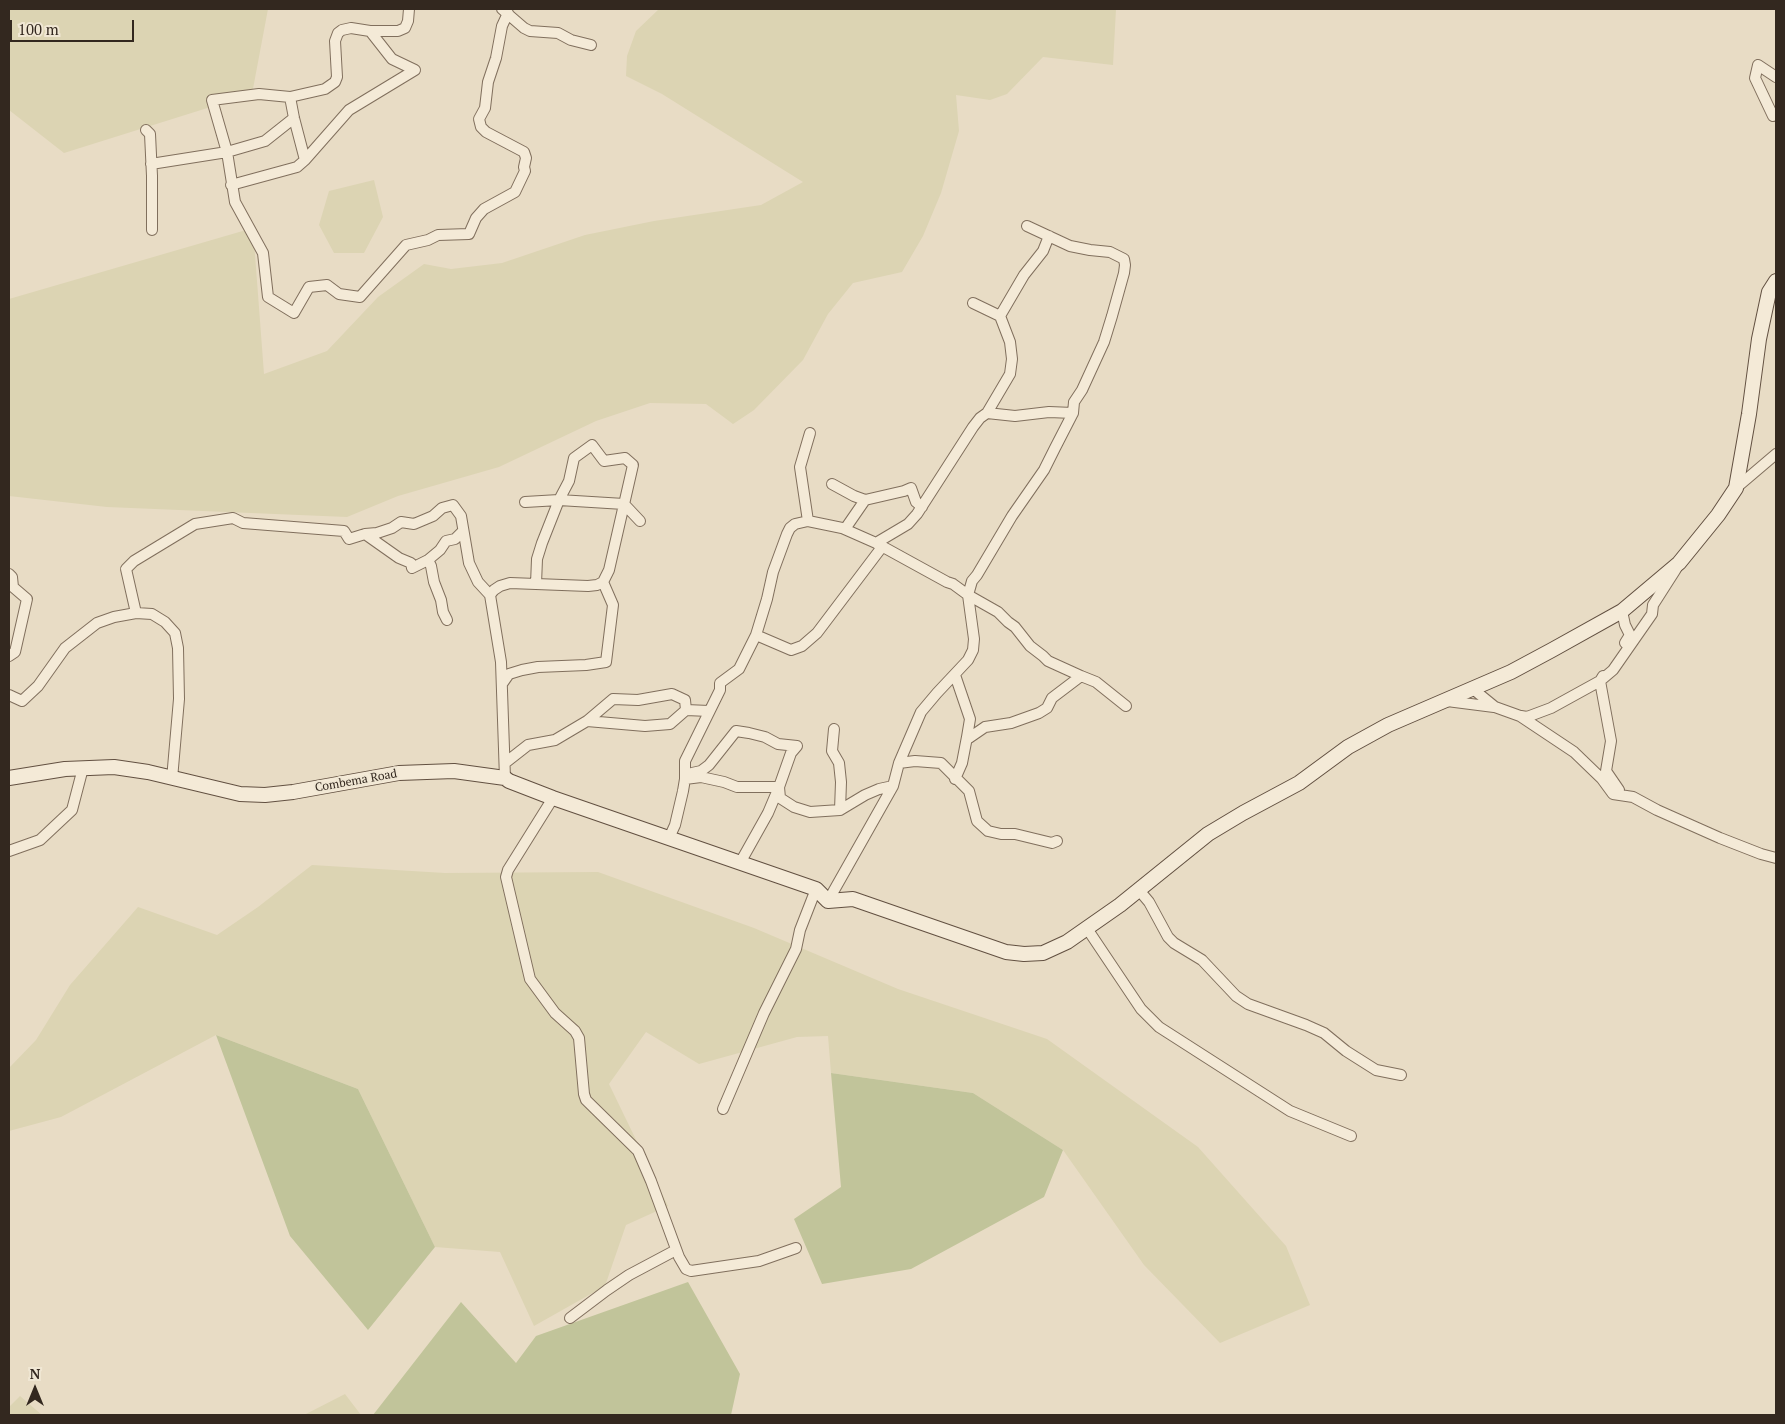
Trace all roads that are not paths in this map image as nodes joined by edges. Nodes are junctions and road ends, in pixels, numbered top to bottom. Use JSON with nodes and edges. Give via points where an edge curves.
{"nodes":[{"id":1,"x":408,"y":9,"type":"edge"},
{"id":2,"x":505,"y":11,"type":"edge"},
{"id":3,"x":370,"y":32,"type":"junction"},
{"id":4,"x":591,"y":45,"type":"dead end"},
{"id":5,"x":1776,"y":77,"type":"edge"},
{"id":6,"x":290,"y":97,"type":"junction"},
{"id":7,"x":1776,"y":114,"type":"edge"},
{"id":8,"x":294,"y":118,"type":"junction"},
{"id":9,"x":146,"y":130,"type":"dead end"},
{"id":10,"x":227,"y":152,"type":"junction"},
{"id":11,"x":305,"y":160,"type":"junction"},
{"id":12,"x":151,"y":164,"type":"junction"},
{"id":13,"x":231,"y":185,"type":"junction"},
{"id":14,"x":1027,"y":226,"type":"dead end"},
{"id":15,"x":152,"y":230,"type":"dead end"},
{"id":16,"x":1049,"y":236,"type":"junction"},
{"id":17,"x":1776,"y":280,"type":"edge"},
{"id":18,"x":973,"y":303,"type":"dead end"},
{"id":19,"x":1000,"y":316,"type":"junction"},
{"id":20,"x":987,"y":413,"type":"junction"},
{"id":21,"x":1073,"y":413,"type":"junction"},
{"id":22,"x":810,"y":433,"type":"dead end"},
{"id":23,"x":1776,"y":454,"type":"edge"},
{"id":24,"x":832,"y":484,"type":"dead end"},
{"id":25,"x":1736,"y":488,"type":"junction"},
{"id":26,"x":559,"y":500,"type":"junction"},
{"id":27,"x":866,"y":500,"type":"junction"},
{"id":28,"x":525,"y":502,"type":"dead end"},
{"id":29,"x":624,"y":504,"type":"junction"},
{"id":30,"x":922,"y":507,"type":"junction"},
{"id":31,"x":640,"y":521,"type":"dead end"},
{"id":32,"x":808,"y":521,"type":"junction"},
{"id":33,"x":845,"y":529,"type":"junction"},
{"id":34,"x":463,"y":531,"type":"junction"},
{"id":35,"x":365,"y":534,"type":"junction"},
{"id":36,"x":879,"y":545,"type":"junction"},
{"id":37,"x":428,"y":560,"type":"junction"},
{"id":38,"x":1679,"y":563,"type":"junction"},
{"id":39,"x":9,"y":574,"type":"edge"},
{"id":40,"x":603,"y":582,"type":"junction"},
{"id":41,"x":536,"y":584,"type":"junction"},
{"id":42,"x":490,"y":595,"type":"junction"},
{"id":43,"x":968,"y":595,"type":"junction"},
{"id":44,"x":1622,"y":611,"type":"junction"},
{"id":45,"x":136,"y":613,"type":"junction"},
{"id":46,"x":447,"y":620,"type":"dead end"},
{"id":47,"x":756,"y":635,"type":"junction"},
{"id":48,"x":9,"y":656,"type":"edge"},
{"id":49,"x":955,"y":676,"type":"junction"},
{"id":50,"x":1081,"y":676,"type":"junction"},
{"id":51,"x":1600,"y":681,"type":"junction"},
{"id":52,"x":502,"y":684,"type":"junction"},
{"id":53,"x":1472,"y":689,"type":"junction"},
{"id":54,"x":9,"y":695,"type":"edge"},
{"id":55,"x":1446,"y":701,"type":"junction"},
{"id":56,"x":1126,"y":706,"type":"dead end"},
{"id":57,"x":1495,"y":707,"type":"junction"},
{"id":58,"x":686,"y":710,"type":"junction"},
{"id":59,"x":708,"y":712,"type":"junction"},
{"id":60,"x":1520,"y":716,"type":"junction"},
{"id":61,"x":587,"y":721,"type":"junction"},
{"id":62,"x":834,"y":729,"type":"dead end"},
{"id":63,"x":967,"y":737,"type":"junction"},
{"id":64,"x":505,"y":763,"type":"junction"},
{"id":65,"x":899,"y":763,"type":"junction"},
{"id":66,"x":83,"y":768,"type":"junction"},
{"id":67,"x":9,"y":778,"type":"edge"},
{"id":68,"x":505,"y":778,"type":"junction"},
{"id":69,"x":172,"y":779,"type":"junction"},
{"id":70,"x":685,"y":779,"type":"junction"},
{"id":71,"x":955,"y":779,"type":"junction"},
{"id":72,"x":893,"y":786,"type":"junction"},
{"id":73,"x":779,"y":787,"type":"junction"},
{"id":74,"x":1633,"y":797,"type":"junction"},
{"id":75,"x":553,"y":798,"type":"junction"},
{"id":76,"x":840,"y":810,"type":"junction"},
{"id":77,"x":669,"y":838,"type":"junction"},
{"id":78,"x":1057,"y":840,"type":"dead end"},
{"id":79,"x":9,"y":851,"type":"edge"},
{"id":80,"x":1776,"y":858,"type":"edge"},
{"id":81,"x":740,"y":864,"type":"junction"},
{"id":82,"x":816,"y":889,"type":"junction"},
{"id":83,"x":1138,"y":889,"type":"junction"},
{"id":84,"x":828,"y":901,"type":"junction"},
{"id":85,"x":1086,"y":927,"type":"junction"},
{"id":86,"x":1401,"y":1075,"type":"dead end"},
{"id":87,"x":723,"y":1109,"type":"dead end"},
{"id":88,"x":1350,"y":1136,"type":"dead end"},
{"id":89,"x":796,"y":1248,"type":"dead end"},
{"id":90,"x":676,"y":1250,"type":"junction"},
{"id":91,"x":570,"y":1318,"type":"dead end"}],
"edges":[{"from":1,"to":3,"type":"street","via":[[405,28]]},
{"from":2,"to":4,"type":"street","via":[[530,31],[558,33]]},
{"from":2,"to":13,"type":"street","via":[[480,120],[486,132],[524,152],[525,171],[515,192],[484,208],[469,234],[438,235],[406,244],[360,297],[339,294],[327,285],[309,287],[294,313],[268,296],[263,253],[235,202]]},
{"from":3,"to":6,"type":"street","via":[[350,28],[342,30],[335,41],[335,82],[325,89]]},
{"from":3,"to":11,"type":"street","via":[[392,59],[415,70],[349,110]]},
{"from":5,"to":7,"type":"street","via":[[1758,65],[1756,78],[1773,116]]},
{"from":6,"to":8,"type":"street"},
{"from":6,"to":10,"type":"street","via":[[259,94],[212,100]]},
{"from":8,"to":10,"type":"street","via":[[266,141]]},
{"from":8,"to":11,"type":"street"},
{"from":9,"to":12,"type":"street","via":[[150,134]]},
{"from":10,"to":12,"type":"street"},
{"from":10,"to":13,"type":"street"},
{"from":11,"to":13,"type":"street","via":[[297,166]]},
{"from":12,"to":15,"type":"street"},
{"from":14,"to":16,"type":"street"},
{"from":16,"to":19,"type":"street","via":[[1043,251]]},
{"from":16,"to":21,"type":"street","via":[[1070,246],[1118,255],[1124,259],[1125,265],[1104,342],[1074,402]]},
{"from":17,"to":25,"type":"street","via":[[1769,292],[1759,338]]},
{"from":18,"to":19,"type":"street"},
{"from":19,"to":20,"type":"street","via":[[1010,342],[1010,374]]},
{"from":20,"to":21,"type":"street","via":[[1015,416]]},
{"from":20,"to":30,"type":"street","via":[[980,418]]},
{"from":21,"to":43,"type":"street","via":[[1044,470],[972,581]]},
{"from":22,"to":32,"type":"street","via":[[800,467]]},
{"from":23,"to":25,"type":"street"},
{"from":24,"to":27,"type":"street"},
{"from":25,"to":38,"type":"street"},
{"from":26,"to":28,"type":"street"},
{"from":26,"to":29,"type":"street"},
{"from":26,"to":29,"type":"street","via":[[569,481],[574,458],[592,444],[604,461],[625,458],[633,465]]},
{"from":26,"to":41,"type":"street","via":[[537,559]]},
{"from":27,"to":30,"type":"street","via":[[911,488],[916,502]]},
{"from":27,"to":33,"type":"street"},
{"from":29,"to":31,"type":"street"},
{"from":29,"to":40,"type":"street"},
{"from":30,"to":36,"type":"street","via":[[908,524]]},
{"from":32,"to":33,"type":"street"},
{"from":32,"to":47,"type":"street","via":[[795,524],[787,534]]},
{"from":33,"to":36,"type":"street"},
{"from":34,"to":35,"type":"street","via":[[461,516],[454,505],[414,524],[401,522],[377,533]]},
{"from":34,"to":37,"type":"street","via":[[455,539],[446,541]]},
{"from":34,"to":42,"type":"street","via":[[469,563],[478,582]]},
{"from":35,"to":37,"type":"street","via":[[399,558],[411,562],[412,568]]},
{"from":35,"to":45,"type":"street","via":[[349,539],[344,531],[243,523],[233,518],[195,524],[126,569]]},
{"from":36,"to":43,"type":"street"},
{"from":36,"to":47,"type":"street","via":[[817,632],[802,646],[791,650]]},
{"from":37,"to":46,"type":"street"},
{"from":38,"to":44,"type":"street"},
{"from":38,"to":51,"type":"street","via":[[1653,605],[1652,614],[1613,670]]},
{"from":39,"to":48,"type":"street","via":[[13,587],[27,599],[14,652]]},
{"from":40,"to":41,"type":"street","via":[[588,586]]},
{"from":40,"to":52,"type":"street","via":[[613,606],[606,662],[522,670],[509,674]]},
{"from":41,"to":42,"type":"street","via":[[510,583],[500,586]]},
{"from":42,"to":52,"type":"street"},
{"from":43,"to":49,"type":"street","via":[[973,650]]},
{"from":43,"to":50,"type":"street","via":[[998,612],[1048,661]]},
{"from":44,"to":51,"type":"street","via":[[1630,634]]},
{"from":44,"to":53,"type":"street","via":[[1511,672]]},
{"from":45,"to":54,"type":"street","via":[[97,623],[65,648],[38,686],[22,701]]},
{"from":45,"to":69,"type":"street","via":[[152,614],[175,633],[179,699]]},
{"from":47,"to":59,"type":"street","via":[[739,669],[720,683],[720,690]]},
{"from":49,"to":63,"type":"street","via":[[970,719]]},
{"from":49,"to":65,"type":"street","via":[[921,712]]},
{"from":50,"to":56,"type":"street","via":[[1096,682]]},
{"from":50,"to":63,"type":"street","via":[[1052,698],[1039,713],[1011,723],[986,727]]},
{"from":51,"to":60,"type":"street","via":[[1550,708],[1527,718]]},
{"from":51,"to":74,"type":"street","via":[[1611,741],[1606,771],[1617,789]]},
{"from":52,"to":64,"type":"street"},
{"from":53,"to":55,"type":"street"},
{"from":53,"to":57,"type":"street"},
{"from":55,"to":57,"type":"street"},
{"from":55,"to":83,"type":"street","via":[[1388,725],[1348,747],[1299,783],[1208,834]]},
{"from":57,"to":60,"type":"street"},
{"from":58,"to":59,"type":"street"},
{"from":58,"to":61,"type":"street","via":[[670,724],[645,726]]},
{"from":58,"to":61,"type":"street","via":[[685,700],[672,694],[638,700],[613,700]]},
{"from":59,"to":70,"type":"street","via":[[685,761]]},
{"from":60,"to":74,"type":"street","via":[[1574,752],[1614,794]]},
{"from":61,"to":64,"type":"street","via":[[554,740],[528,745]]},
{"from":62,"to":76,"type":"street","via":[[832,750],[839,762]]},
{"from":63,"to":71,"type":"street"},
{"from":64,"to":68,"type":"street"},
{"from":65,"to":71,"type":"street","via":[[941,763]]},
{"from":65,"to":72,"type":"street"},
{"from":66,"to":67,"type":"street","name":"Combema Road","via":[[42,771]]},
{"from":66,"to":69,"type":"street","name":"Combema Road","via":[[131,769]]},
{"from":66,"to":79,"type":"street","via":[[72,810],[40,840]]},
{"from":68,"to":69,"type":"street","name":"Combema Road","via":[[454,771],[400,773],[265,795],[240,794]]},
{"from":68,"to":75,"type":"street","name":"Combema Road"},
{"from":70,"to":73,"type":"street","via":[[701,777],[736,788]]},
{"from":70,"to":73,"type":"street","via":[[709,764],[736,731],[796,746]]},
{"from":70,"to":77,"type":"street"},
{"from":71,"to":78,"type":"street","via":[[969,791],[977,821],[988,831],[1052,843]]},
{"from":72,"to":76,"type":"street","via":[[879,789]]},
{"from":72,"to":84,"type":"street"},
{"from":73,"to":76,"type":"street","via":[[780,798],[794,807],[810,812]]},
{"from":73,"to":81,"type":"street"},
{"from":74,"to":80,"type":"street","via":[[1720,838]]},
{"from":75,"to":77,"type":"street","name":"Combema Road"},
{"from":75,"to":90,"type":"street","via":[[506,877],[526,964],[534,986],[579,1038],[586,1100],[638,1151]]},
{"from":77,"to":81,"type":"street","name":"Combema Road"},
{"from":81,"to":82,"type":"street","name":"Combema Road"},
{"from":82,"to":84,"type":"street"},
{"from":82,"to":87,"type":"street","via":[[796,949],[764,1013]]},
{"from":83,"to":85,"type":"street"},
{"from":83,"to":86,"type":"street","via":[[1168,937],[1202,960],[1236,996],[1248,1004],[1324,1033],[1346,1052],[1376,1070]]},
{"from":84,"to":85,"type":"street","via":[[853,899],[1006,952],[1024,954],[1053,949]]},
{"from":85,"to":88,"type":"street","via":[[1141,1009],[1159,1027],[1290,1111]]},
{"from":89,"to":90,"type":"street","via":[[759,1261],[691,1270],[682,1266]]},
{"from":90,"to":91,"type":"street","via":[[629,1275]]}]}
